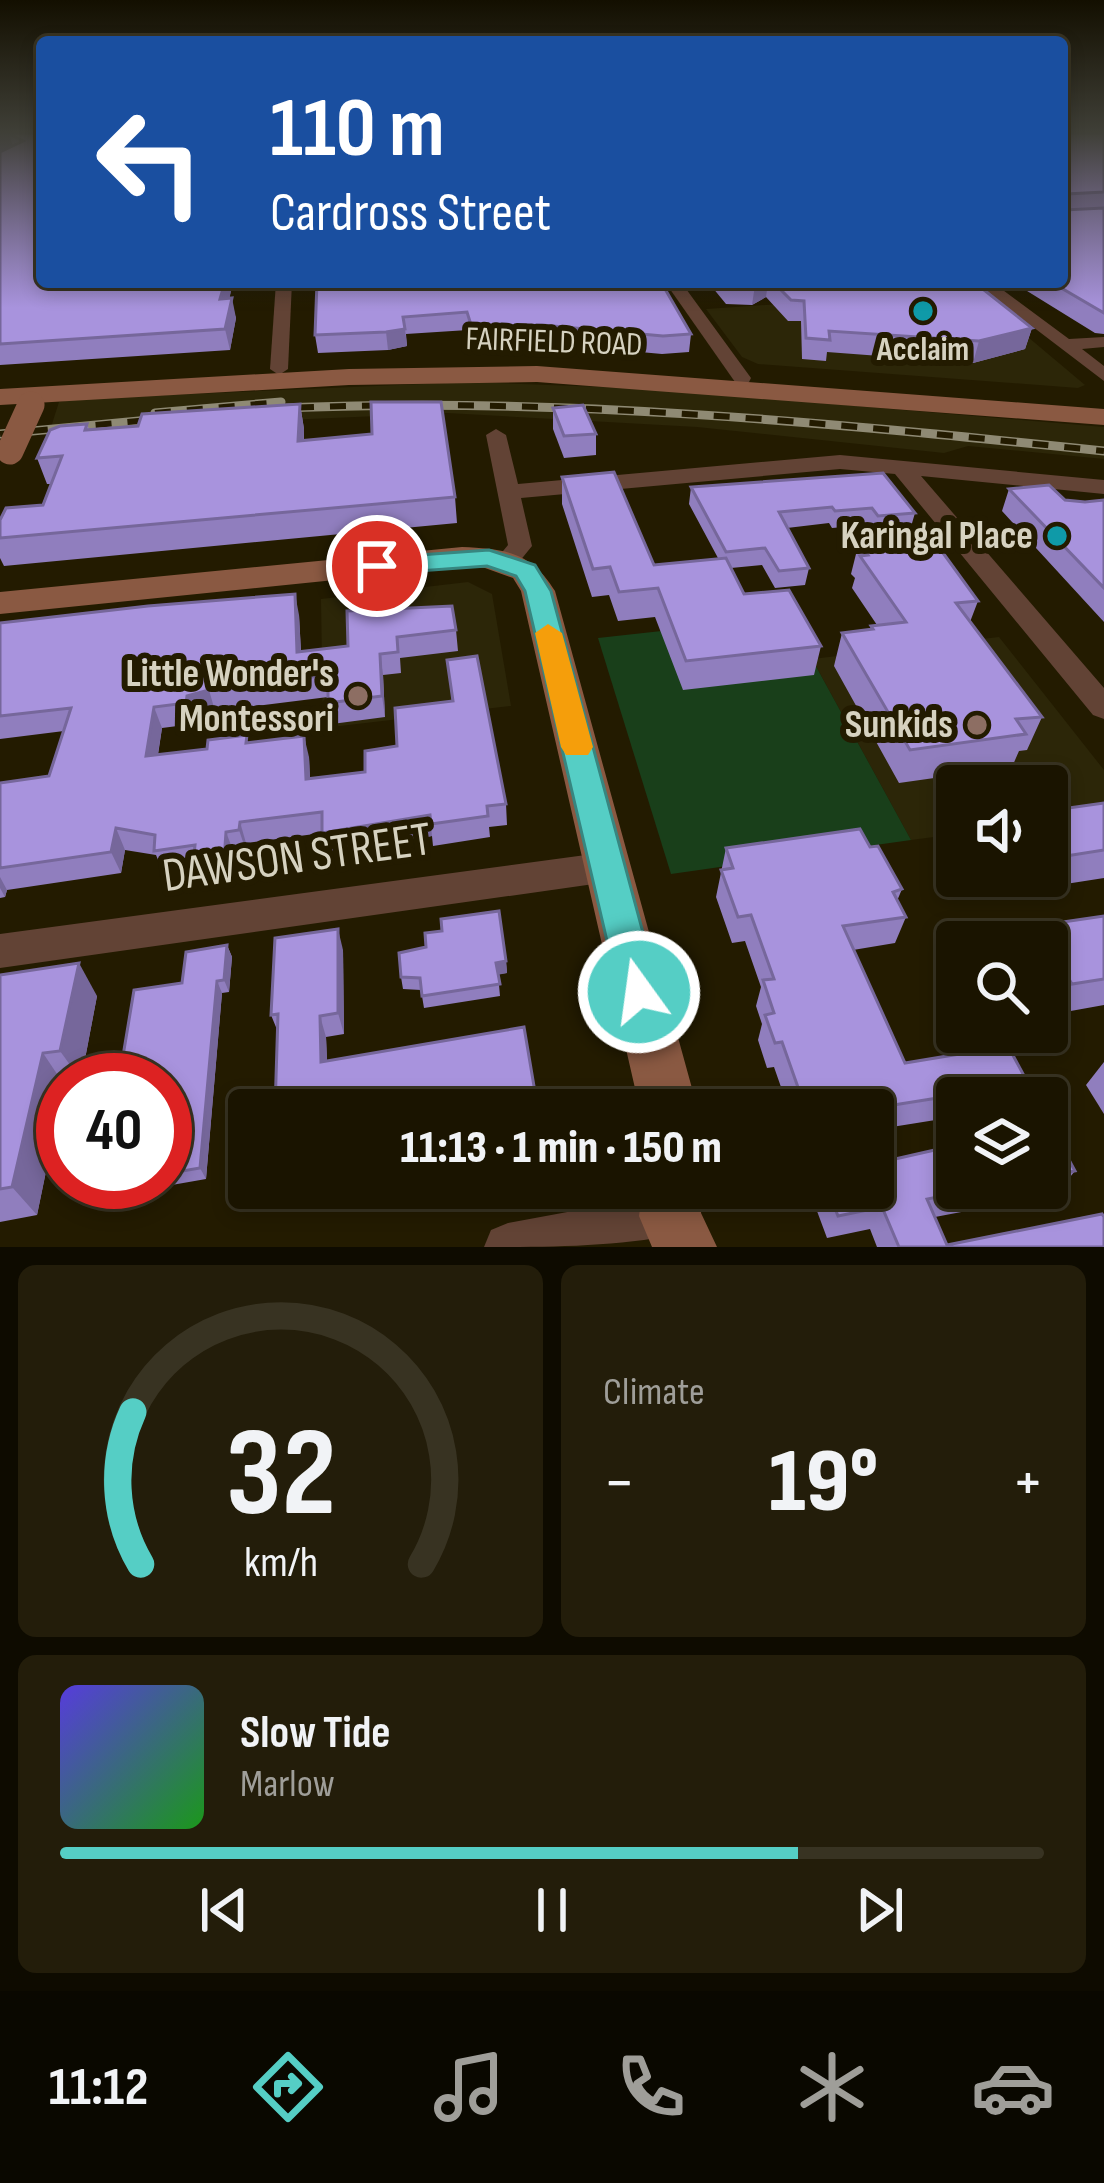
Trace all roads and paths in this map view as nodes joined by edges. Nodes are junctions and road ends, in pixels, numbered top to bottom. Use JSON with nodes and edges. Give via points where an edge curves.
{"nodes":[{"id":1,"x":284,"y":288,"type":"edge"},
{"id":2,"x":677,"y":288,"type":"edge"},
{"id":3,"x":990,"y":288,"type":"edge"},
{"id":4,"x":1104,"y":342,"type":"edge"},
{"id":5,"x":1066,"y":345,"type":"junction"},
{"id":6,"x":279,"y":369,"type":"junction"},
{"id":7,"x":1104,"y":375,"type":"edge"},
{"id":8,"x":742,"y":378,"type":"junction"},
{"id":9,"x":0,"y":385,"type":"edge"},
{"id":10,"x":37,"y":393,"type":"junction"},
{"id":11,"x":0,"y":397,"type":"edge"},
{"id":12,"x":1104,"y":403,"type":"edge"},
{"id":13,"x":1104,"y":417,"type":"edge"},
{"id":14,"x":496,"y":435,"type":"dead end"},
{"id":15,"x":5,"y":461,"type":"edge"},
{"id":16,"x":900,"y":466,"type":"junction"},
{"id":17,"x":1104,"y":487,"type":"edge"},
{"id":18,"x":508,"y":492,"type":"junction"},
{"id":19,"x":506,"y":562,"type":"junction"},
{"id":20,"x":0,"y":603,"type":"edge"},
{"id":21,"x":1104,"y":708,"type":"edge"},
{"id":22,"x":608,"y":867,"type":"junction"},
{"id":23,"x":0,"y":951,"type":"edge"},
{"id":24,"x":664,"y":1089,"type":"edge"},
{"id":25,"x":676,"y":1217,"type":"edge"},
{"id":26,"x":508,"y":1247,"type":"edge"}],
"edges":[{"from":1,"to":6,"type":"street"},
{"from":2,"to":8,"type":"street"},
{"from":3,"to":5,"type":"street"},
{"from":4,"to":5,"type":"street"},
{"from":5,"to":7,"type":"street"},
{"from":6,"to":8,"type":"main road","name":"FAIRFIELD ROAD","via":[[497,362]]},
{"from":6,"to":10,"type":"main road","name":"FAIRFIELD ROAD"},
{"from":8,"to":12,"type":"main road","name":"FAIRFIELD ROAD"},
{"from":9,"to":10,"type":"main road","name":"FAIRFIELD ROAD"},
{"from":10,"to":11,"type":"main road","name":"FAIRFIELD ROAD"},
{"from":10,"to":13,"type":"main road","name":"FAIRFIELD ROAD","via":[[537,374]]},
{"from":10,"to":15,"type":"main road","bridge":true},
{"from":14,"to":18,"type":"street"},
{"from":16,"to":17,"type":"street"},
{"from":16,"to":18,"type":"street","via":[[840,463]]},
{"from":16,"to":21,"type":"street"},
{"from":18,"to":19,"type":"street","via":[[520,546]]},
{"from":19,"to":20,"type":"main road","via":[[462,557]]},
{"from":19,"to":22,"type":"main road","via":[[526,571],[538,591]]},
{"from":22,"to":23,"type":"street","name":"DAWSON STREET"},
{"from":22,"to":24,"type":"main road"},
{"from":25,"to":26,"type":"street"}]}
